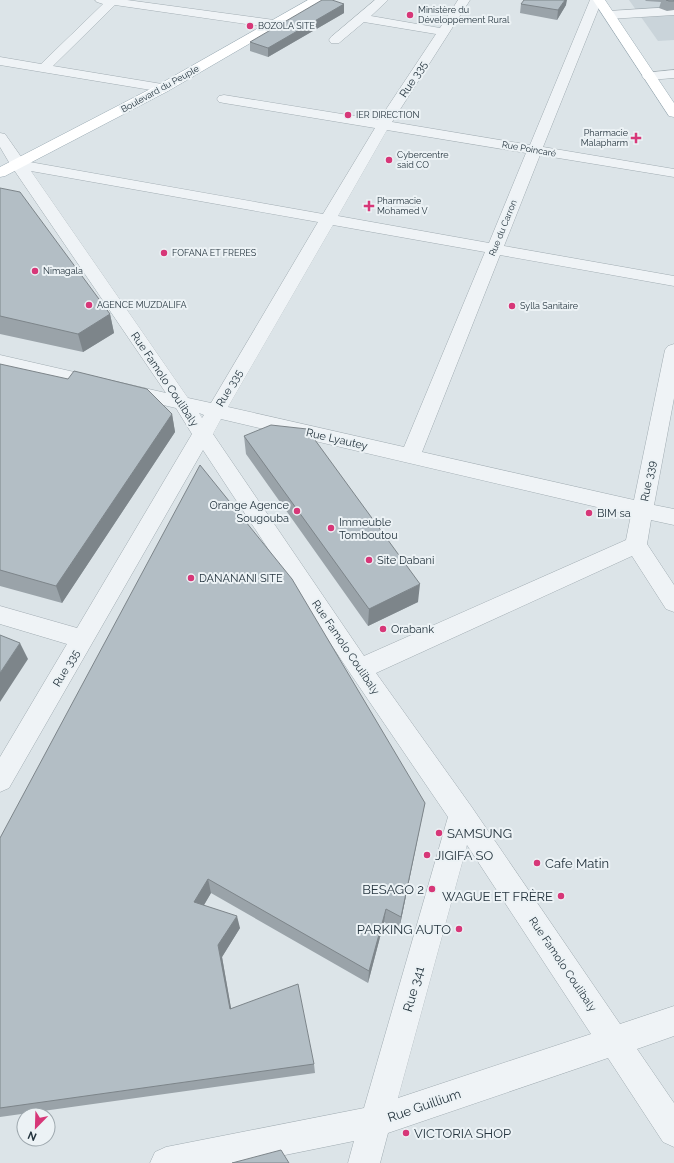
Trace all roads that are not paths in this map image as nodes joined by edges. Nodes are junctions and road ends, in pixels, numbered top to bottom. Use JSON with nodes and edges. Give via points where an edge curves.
{"nodes":[{"id":1,"x":316,"y":0,"type":"edge"},
{"id":2,"x":382,"y":0,"type":"edge"},
{"id":3,"x":464,"y":0,"type":"edge"},
{"id":4,"x":597,"y":0,"type":"edge"},
{"id":5,"x":107,"y":1,"type":"edge"},
{"id":6,"x":674,"y":11,"type":"edge"},
{"id":7,"x":609,"y":15,"type":"junction"},
{"id":8,"x":362,"y":18,"type":"junction"},
{"id":9,"x":274,"y":24,"type":"junction"},
{"id":10,"x":443,"y":32,"type":"junction"},
{"id":11,"x":335,"y":40,"type":"dead end"},
{"id":12,"x":0,"y":61,"type":"edge"},
{"id":13,"x":44,"y":68,"type":"junction"},
{"id":14,"x":674,"y":74,"type":"edge"},
{"id":15,"x":650,"y":76,"type":"junction"},
{"id":16,"x":163,"y":88,"type":"junction"},
{"id":17,"x":224,"y":99,"type":"dead end"},
{"id":18,"x":674,"y":113,"type":"edge"},
{"id":19,"x":384,"y":124,"type":"junction"},
{"id":20,"x":0,"y":137,"type":"edge"},
{"id":21,"x":535,"y":150,"type":"junction"},
{"id":22,"x":17,"y":164,"type":"junction"},
{"id":23,"x":674,"y":173,"type":"edge"},
{"id":24,"x":0,"y":174,"type":"edge"},
{"id":25,"x":328,"y":219,"type":"junction"},
{"id":26,"x":494,"y":249,"type":"junction"},
{"id":27,"x":674,"y":281,"type":"edge"},
{"id":28,"x":674,"y":350,"type":"edge"},
{"id":29,"x":0,"y":361,"type":"edge"},
{"id":30,"x":182,"y":403,"type":"junction"},
{"id":31,"x":216,"y":411,"type":"junction"},
{"id":32,"x":202,"y":434,"type":"junction"},
{"id":33,"x":410,"y":456,"type":"junction"},
{"id":34,"x":643,"y":510,"type":"junction"},
{"id":35,"x":674,"y":517,"type":"edge"},
{"id":36,"x":636,"y":545,"type":"junction"},
{"id":37,"x":674,"y":603,"type":"edge"},
{"id":38,"x":0,"y":615,"type":"edge"},
{"id":39,"x":83,"y":639,"type":"junction"},
{"id":40,"x":360,"y":670,"type":"junction"},
{"id":41,"x":0,"y":780,"type":"edge"},
{"id":42,"x":462,"y":815,"type":"junction"},
{"id":43,"x":674,"y":1021,"type":"edge"},
{"id":44,"x":615,"y":1041,"type":"junction"},
{"id":45,"x":376,"y":1121,"type":"junction"},
{"id":46,"x":674,"y":1131,"type":"edge"},
{"id":47,"x":166,"y":1163,"type":"edge"},
{"id":48,"x":364,"y":1163,"type":"edge"}],
"edges":[{"from":1,"to":9,"type":"main road","name":"Boulevard du Peuple"},
{"from":2,"to":8,"type":"street"},
{"from":3,"to":10,"type":"street","name":"Rue 335"},
{"from":4,"to":7,"type":"main road"},
{"from":4,"to":21,"type":"street","name":"Rue du Carron"},
{"from":5,"to":9,"type":"street"},
{"from":5,"to":13,"type":"street"},
{"from":6,"to":7,"type":"street"},
{"from":7,"to":15,"type":"main road"},
{"from":8,"to":10,"type":"street"},
{"from":8,"to":11,"type":"street"},
{"from":9,"to":16,"type":"main road","name":"Boulevard du Peuple"},
{"from":10,"to":19,"type":"street","name":"Rue 335"},
{"from":12,"to":13,"type":"street"},
{"from":13,"to":16,"type":"street"},
{"from":14,"to":15,"type":"street"},
{"from":15,"to":18,"type":"main road"},
{"from":16,"to":22,"type":"main road","name":"Boulevard du Peuple"},
{"from":17,"to":19,"type":"street","name":"Rue Poincaré"},
{"from":19,"to":21,"type":"street","name":"Rue Poincaré"},
{"from":19,"to":25,"type":"street","name":"Rue 335"},
{"from":20,"to":22,"type":"street","name":"Rue Famolo Coulibaly"},
{"from":21,"to":23,"type":"street","name":"Rue Poincaré"},
{"from":21,"to":26,"type":"street","name":"Rue du Carron"},
{"from":22,"to":24,"type":"main road","name":"Boulevard du Peuple"},
{"from":22,"to":25,"type":"street"},
{"from":22,"to":30,"type":"street","name":"Rue Famolo Coulibaly"},
{"from":25,"to":26,"type":"street"},
{"from":25,"to":31,"type":"street","name":"Rue 335"},
{"from":26,"to":27,"type":"street"},
{"from":26,"to":33,"type":"street","name":"Rue du Carron"},
{"from":28,"to":34,"type":"street","name":"Rue 339"},
{"from":29,"to":30,"type":"street","name":"Rue Lyautey"},
{"from":30,"to":31,"type":"street","name":"Rue Lyautey"},
{"from":30,"to":32,"type":"street","name":"Rue Famolo Coulibaly"},
{"from":31,"to":32,"type":"street","name":"Rue 335"},
{"from":31,"to":33,"type":"street","name":"Rue Lyautey"},
{"from":32,"to":39,"type":"street","name":"Rue 335"},
{"from":32,"to":40,"type":"street","name":"Rue Famolo Coulibaly"},
{"from":33,"to":34,"type":"street","name":"Rue Lyautey"},
{"from":34,"to":35,"type":"street","name":"Rue Lyautey"},
{"from":34,"to":36,"type":"street","name":"Rue 339"},
{"from":36,"to":37,"type":"street"},
{"from":36,"to":40,"type":"street"},
{"from":38,"to":39,"type":"street"},
{"from":39,"to":41,"type":"street","name":"Rue 335"},
{"from":40,"to":42,"type":"street","name":"Rue Famolo Coulibaly"},
{"from":42,"to":44,"type":"street","name":"Rue Famolo Coulibaly"},
{"from":42,"to":45,"type":"street","name":"Rue 341"},
{"from":43,"to":44,"type":"street","name":"Rue Guillium"},
{"from":44,"to":45,"type":"street","name":"Rue Guillium"},
{"from":44,"to":46,"type":"street","name":"Rue Famolo Coulibaly"},
{"from":45,"to":47,"type":"street","name":"Rue Guillium"},
{"from":45,"to":48,"type":"street","name":"Rue 341"}]}
